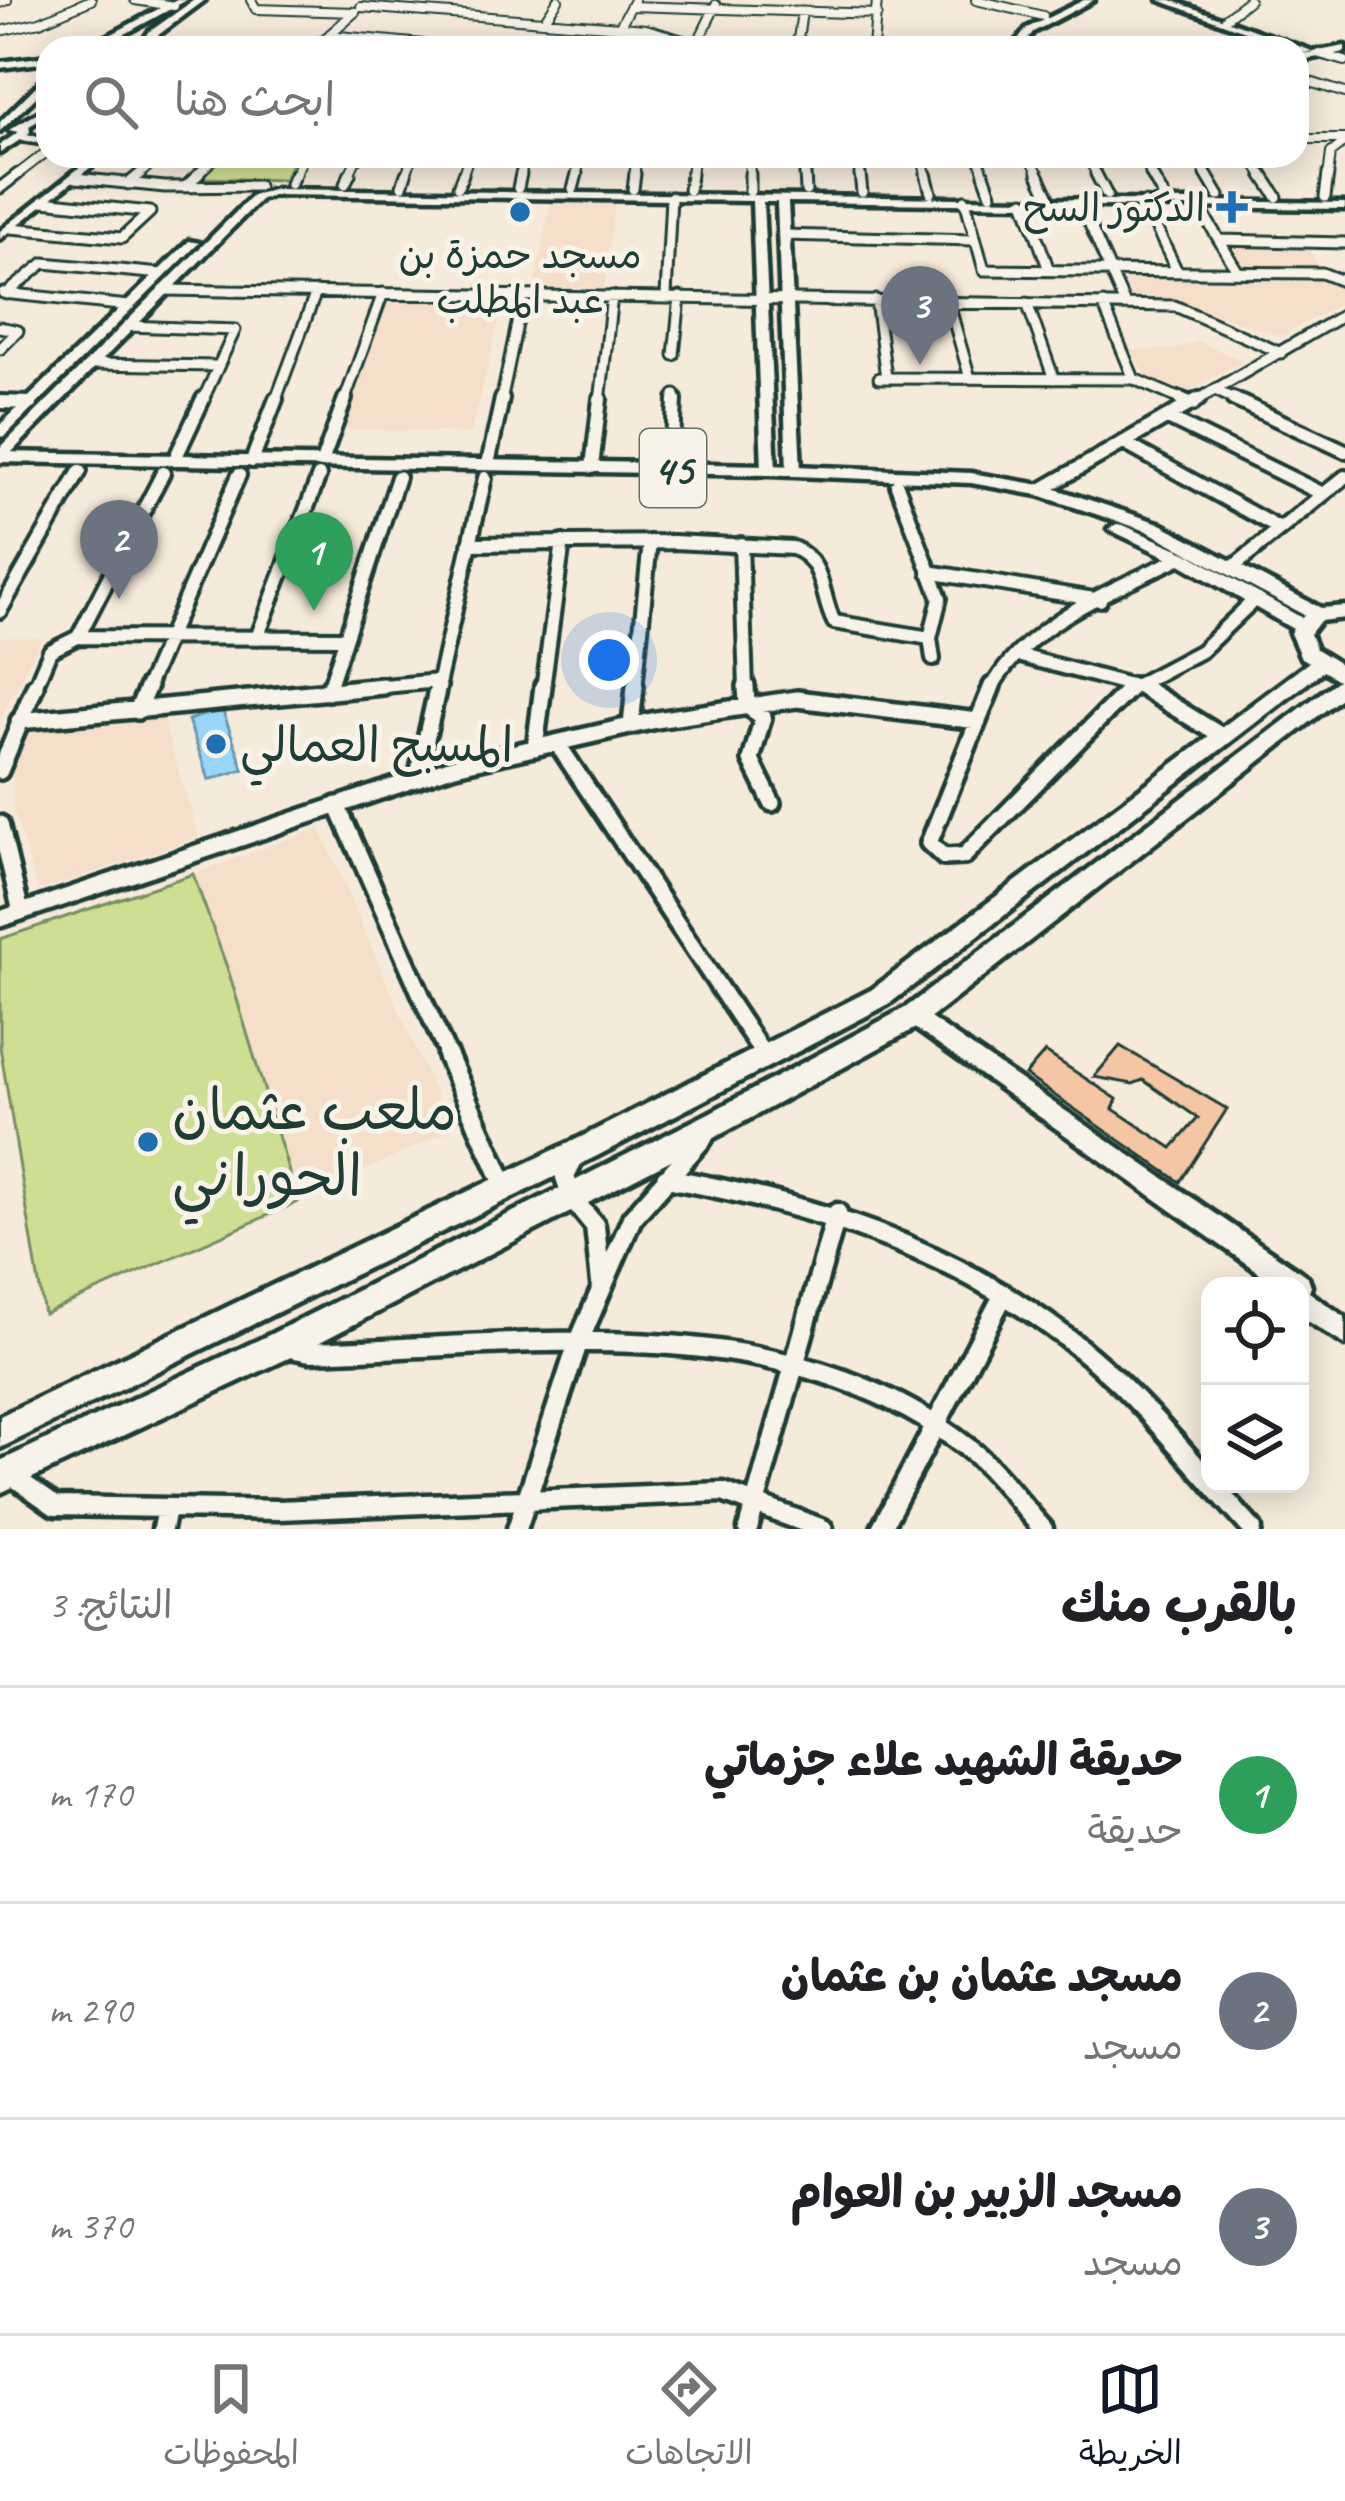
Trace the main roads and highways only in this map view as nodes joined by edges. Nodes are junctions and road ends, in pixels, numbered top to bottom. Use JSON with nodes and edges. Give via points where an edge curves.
{"nodes":[{"id":1,"x":200,"y":0,"type":"edge"},
{"id":2,"x":1076,"y":0,"type":"edge"},
{"id":3,"x":1090,"y":0,"type":"edge"},
{"id":4,"x":1168,"y":0,"type":"edge"},
{"id":5,"x":178,"y":3,"type":"edge"},
{"id":6,"x":114,"y":36,"type":"edge"},
{"id":7,"x":152,"y":36,"type":"edge"},
{"id":8,"x":1015,"y":36,"type":"edge"},
{"id":9,"x":1025,"y":36,"type":"edge"},
{"id":10,"x":1263,"y":36,"type":"edge"},
{"id":11,"x":1268,"y":36,"type":"edge"},
{"id":12,"x":1345,"y":46,"type":"edge"},
{"id":13,"x":1309,"y":53,"type":"edge"},
{"id":14,"x":36,"y":62,"type":"edge"},
{"id":15,"x":0,"y":65,"type":"edge"},
{"id":16,"x":0,"y":76,"type":"edge"},
{"id":17,"x":36,"y":81,"type":"edge"},
{"id":18,"x":36,"y":90,"type":"edge"},
{"id":19,"x":36,"y":120,"type":"edge"},
{"id":20,"x":2,"y":126,"type":"edge"},
{"id":21,"x":22,"y":131,"type":"junction"},
{"id":22,"x":36,"y":135,"type":"edge"},
{"id":23,"x":0,"y":140,"type":"edge"},
{"id":24,"x":0,"y":150,"type":"edge"},
{"id":25,"x":70,"y":168,"type":"edge"},
{"id":26,"x":87,"y":168,"type":"edge"},
{"id":27,"x":753,"y":194,"type":"junction"},
{"id":28,"x":782,"y":198,"type":"junction"},
{"id":29,"x":1345,"y":203,"type":"edge"},
{"id":30,"x":4,"y":230,"type":"edge"},
{"id":31,"x":0,"y":433,"type":"edge"},
{"id":32,"x":0,"y":456,"type":"edge"},
{"id":33,"x":26,"y":464,"type":"junction"},
{"id":34,"x":169,"y":466,"type":"junction"},
{"id":35,"x":321,"y":469,"type":"junction"},
{"id":36,"x":0,"y":470,"type":"edge"},
{"id":37,"x":769,"y":470,"type":"junction"},
{"id":38,"x":486,"y":471,"type":"junction"},
{"id":39,"x":805,"y":475,"type":"junction"},
{"id":40,"x":747,"y":476,"type":"junction"},
{"id":41,"x":1345,"y":612,"type":"edge"},
{"id":42,"x":1310,"y":620,"type":"junction"},
{"id":43,"x":1337,"y":675,"type":"edge"},
{"id":44,"x":908,"y":1018,"type":"junction"},
{"id":45,"x":1267,"y":1277,"type":"edge"},
{"id":46,"x":1287,"y":1277,"type":"edge"},
{"id":47,"x":1309,"y":1292,"type":"edge"},
{"id":48,"x":1309,"y":1306,"type":"edge"},
{"id":49,"x":1345,"y":1318,"type":"edge"},
{"id":50,"x":1345,"y":1332,"type":"edge"},
{"id":51,"x":0,"y":1432,"type":"edge"},
{"id":52,"x":4,"y":1475,"type":"edge"}],
"edges":[{"from":1,"to":7,"type":"main road"},
{"from":2,"to":8,"type":"main road"},
{"from":3,"to":9,"type":"main road"},
{"from":4,"to":10,"type":"main road"},
{"from":4,"to":11,"type":"main road"},
{"from":5,"to":6,"type":"main road"},
{"from":12,"to":13,"type":"main road"},
{"from":14,"to":15,"type":"main road"},
{"from":16,"to":17,"type":"main road"},
{"from":18,"to":20,"type":"main road"},
{"from":19,"to":21,"type":"main road"},
{"from":21,"to":22,"type":"main road"},
{"from":21,"to":23,"type":"main road"},
{"from":21,"to":24,"type":"main road"},
{"from":25,"to":30,"type":"main road"},
{"from":26,"to":30,"type":"main road"},
{"from":27,"to":28,"type":"main road"},
{"from":27,"to":29,"type":"main road"},
{"from":27,"to":31,"type":"main road","via":[[258,186]]},
{"from":27,"to":32,"type":"main road","via":[[257,197]]},
{"from":27,"to":37,"type":"main road"},
{"from":28,"to":29,"type":"main road"},
{"from":28,"to":39,"type":"main road"},
{"from":32,"to":33,"type":"main road","number":"45"},
{"from":33,"to":34,"type":"main road","number":"45"},
{"from":33,"to":34,"type":"main road","number":"45","via":[[80,472]]},
{"from":33,"to":36,"type":"main road","number":"45"},
{"from":34,"to":35,"type":"main road","number":"45"},
{"from":35,"to":38,"type":"main road","number":"45"},
{"from":35,"to":38,"type":"main road","number":"45","via":[[398,477]]},
{"from":37,"to":39,"type":"main road","number":"45"},
{"from":37,"to":40,"type":"main road","number":"45"},
{"from":38,"to":40,"type":"main road","number":"45"},
{"from":38,"to":40,"type":"main road","number":"45","via":[[592,466]]},
{"from":39,"to":40,"type":"main road","number":"45"},
{"from":39,"to":42,"type":"main road","number":"45","via":[[1073,512]]},
{"from":39,"to":42,"type":"main road","number":"45","via":[[971,478],[1041,490],[1153,527]]},
{"from":41,"to":42,"type":"main road"},
{"from":42,"to":43,"type":"main road","via":[[1301,640]]},
{"from":43,"to":44,"type":"main road","via":[[1086,888]]},
{"from":43,"to":51,"type":"main road","via":[[1223,737],[880,997]]},
{"from":44,"to":45,"type":"main road"},
{"from":44,"to":46,"type":"main road"},
{"from":44,"to":52,"type":"main road","via":[[280,1346]]},
{"from":47,"to":49,"type":"main road"},
{"from":48,"to":50,"type":"main road"}]}
